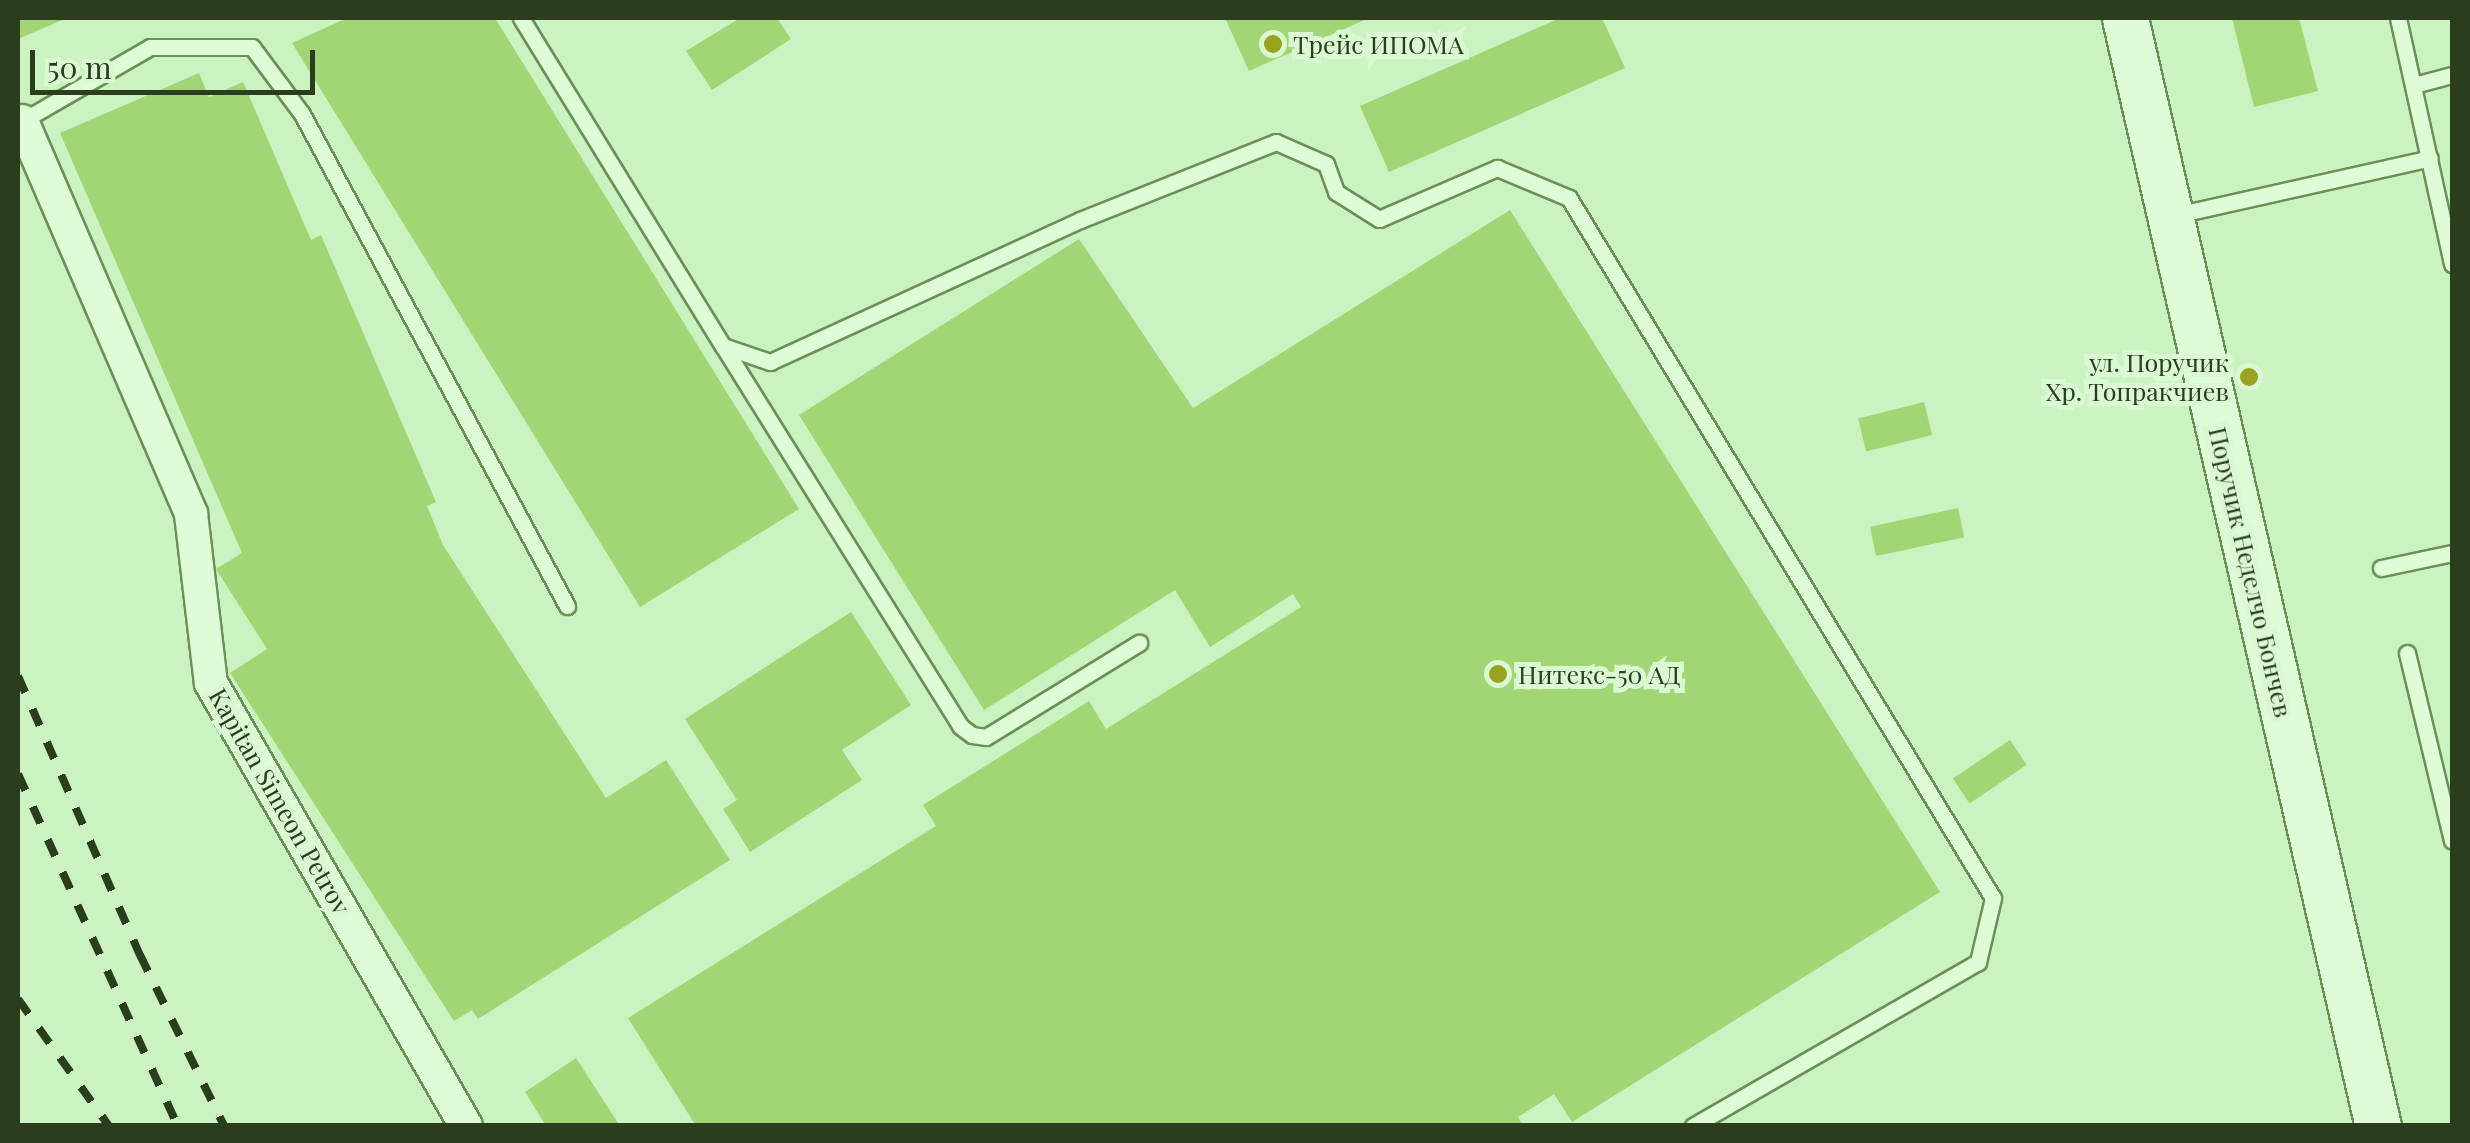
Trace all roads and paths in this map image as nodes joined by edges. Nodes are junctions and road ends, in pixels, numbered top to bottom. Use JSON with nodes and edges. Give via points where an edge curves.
{"nodes":[{"id":1,"x":521,"y":18,"type":"edge"},
{"id":2,"x":2125,"y":18,"type":"edge"},
{"id":3,"x":2398,"y":18,"type":"edge"},
{"id":4,"x":2452,"y":75,"type":"edge"},
{"id":5,"x":2414,"y":85,"type":"junction"},
{"id":6,"x":22,"y":122,"type":"joint"},
{"id":7,"x":2430,"y":158,"type":"junction"},
{"id":8,"x":2169,"y":217,"type":"junction"},
{"id":9,"x":2452,"y":264,"type":"edge"},
{"id":10,"x":723,"y":346,"type":"junction"},
{"id":11,"x":2452,"y":553,"type":"edge"},
{"id":12,"x":2380,"y":568,"type":"dead end"},
{"id":13,"x":566,"y":606,"type":"dead end"},
{"id":14,"x":1139,"y":643,"type":"dead end"},
{"id":15,"x":2407,"y":653,"type":"dead end"},
{"id":16,"x":2452,"y":841,"type":"edge"},
{"id":17,"x":466,"y":1126,"type":"edge"},
{"id":18,"x":1693,"y":1126,"type":"edge"},
{"id":19,"x":2378,"y":1126,"type":"edge"}],
"edges":[{"from":1,"to":10,"type":"lane"},
{"from":2,"to":8,"type":"street","name":"Поручик Неделчо Бончев"},
{"from":3,"to":5,"type":"lane"},
{"from":4,"to":5,"type":"lane"},
{"from":5,"to":7,"type":"lane"},
{"from":6,"to":13,"type":"lane","via":[[150,47],[252,47],[302,114]]},
{"from":6,"to":17,"type":"street","name":"Kapitan Simeon Petrov","via":[[191,514],[211,684]]},
{"from":7,"to":8,"type":"lane"},
{"from":7,"to":9,"type":"lane"},
{"from":8,"to":19,"type":"street","name":"Поручик Неделчо Бончев"},
{"from":10,"to":14,"type":"lane","via":[[972,736],[986,737]]},
{"from":10,"to":18,"type":"lane","via":[[770,362],[1080,220],[1276,142],[1326,164],[1336,192],[1379,219],[1498,168],[1569,198],[1993,898],[1978,962]]},
{"from":11,"to":12,"type":"lane"},
{"from":15,"to":16,"type":"lane"}]}
